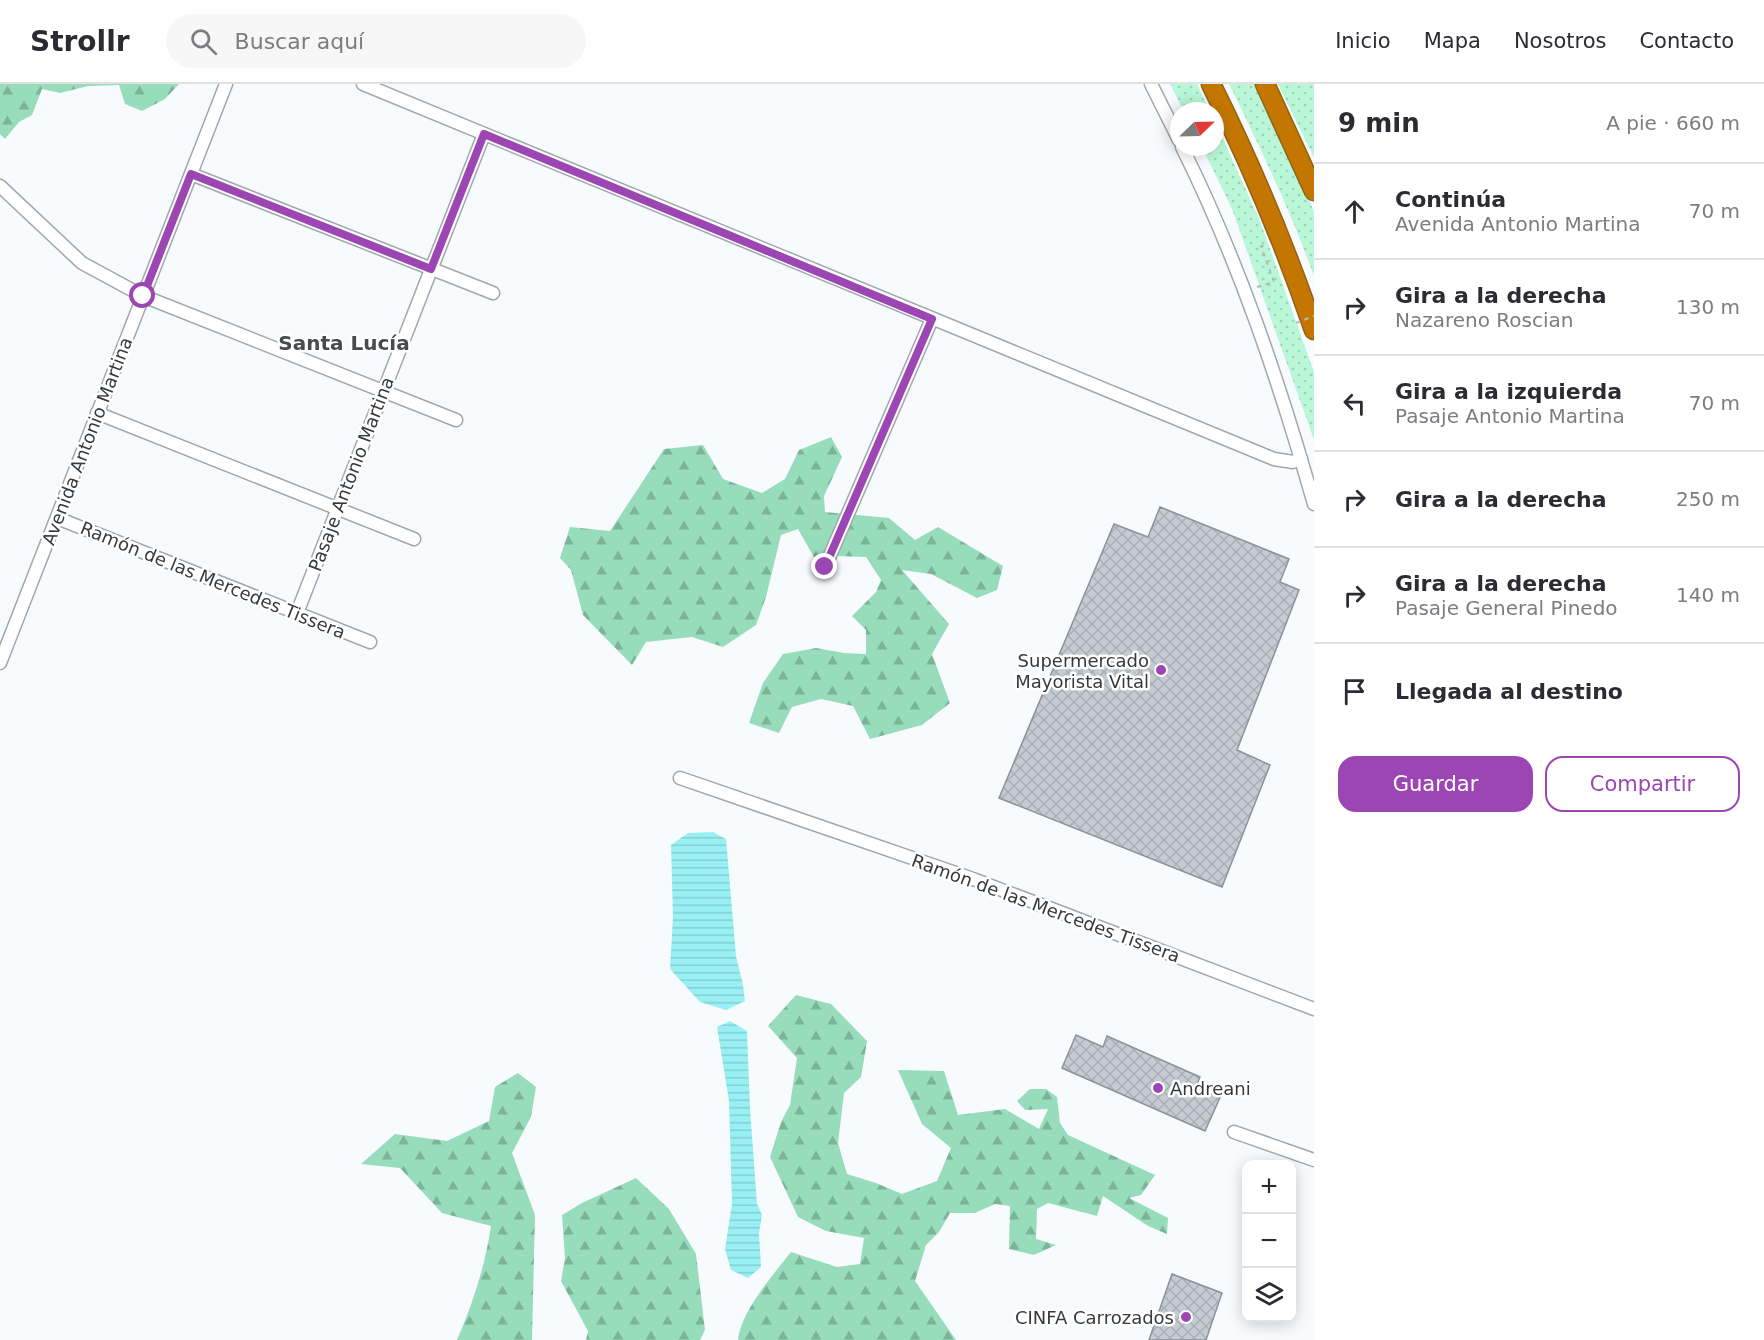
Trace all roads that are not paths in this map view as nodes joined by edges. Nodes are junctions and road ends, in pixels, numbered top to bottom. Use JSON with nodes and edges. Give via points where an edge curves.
{"nodes":[{"id":1,"x":226,"y":84,"type":"edge"},
{"id":2,"x":363,"y":84,"type":"edge"},
{"id":3,"x":1151,"y":84,"type":"edge"},
{"id":4,"x":1211,"y":84,"type":"edge"},
{"id":5,"x":1265,"y":84,"type":"edge"},
{"id":6,"x":1170,"y":122,"type":"edge"},
{"id":7,"x":484,"y":134,"type":"junction"},
{"id":8,"x":1186,"y":156,"type":"edge"},
{"id":9,"x":191,"y":174,"type":"junction"},
{"id":10,"x":0,"y":186,"type":"edge"},
{"id":11,"x":1314,"y":191,"type":"edge"},
{"id":12,"x":431,"y":269,"type":"junction"},
{"id":13,"x":493,"y":293,"type":"dead end"},
{"id":14,"x":143,"y":296,"type":"junction"},
{"id":15,"x":932,"y":319,"type":"junction"},
{"id":16,"x":1314,"y":330,"type":"edge"},
{"id":17,"x":384,"y":391,"type":"junction"},
{"id":18,"x":98,"y":413,"type":"junction"},
{"id":19,"x":456,"y":420,"type":"dead end"},
{"id":20,"x":1301,"y":459,"type":"junction"},
{"id":21,"x":1314,"y":504,"type":"edge"},
{"id":22,"x":338,"y":508,"type":"junction"},
{"id":23,"x":57,"y":518,"type":"junction"},
{"id":24,"x":414,"y":539,"type":"dead end"},
{"id":25,"x":825,"y":567,"type":"dead end"},
{"id":26,"x":297,"y":613,"type":"junction"},
{"id":27,"x":370,"y":642,"type":"dead end"},
{"id":28,"x":0,"y":663,"type":"edge"},
{"id":29,"x":680,"y":777,"type":"dead end"},
{"id":30,"x":1314,"y":1009,"type":"edge"},
{"id":31,"x":1234,"y":1132,"type":"dead end"},
{"id":32,"x":1314,"y":1160,"type":"edge"}],
"edges":[{"from":1,"to":9,"type":"street","name":"Avenida Antonio Martina"},
{"from":2,"to":7,"type":"street"},
{"from":3,"to":6,"type":"street"},
{"from":4,"to":16,"type":"highway","via":[[1283,243]]},
{"from":5,"to":11,"type":"highway"},
{"from":7,"to":12,"type":"street","name":"Pasaje Antonio Martina"},
{"from":7,"to":15,"type":"street"},
{"from":8,"to":20,"type":"street","via":[[1274,368]]},
{"from":9,"to":12,"type":"street"},
{"from":9,"to":14,"type":"street","name":"Avenida Antonio Martina"},
{"from":10,"to":14,"type":"street","via":[[82,263]]},
{"from":12,"to":13,"type":"street"},
{"from":12,"to":17,"type":"street","name":"Pasaje Antonio Martina"},
{"from":14,"to":17,"type":"street"},
{"from":14,"to":18,"type":"street","name":"Avenida Antonio Martina"},
{"from":15,"to":20,"type":"street","via":[[1274,459]]},
{"from":15,"to":25,"type":"street"},
{"from":17,"to":19,"type":"street"},
{"from":17,"to":22,"type":"street","name":"Pasaje Antonio Martina"},
{"from":18,"to":22,"type":"street"},
{"from":18,"to":23,"type":"street","name":"Avenida Antonio Martina"},
{"from":20,"to":21,"type":"street"},
{"from":22,"to":24,"type":"street"},
{"from":22,"to":26,"type":"street","name":"Pasaje Antonio Martina"},
{"from":23,"to":26,"type":"street","name":"Ramón de las Mercedes Tissera"},
{"from":23,"to":28,"type":"street","name":"Avenida Antonio Martina"},
{"from":26,"to":27,"type":"street","name":"Ramón de las Mercedes Tissera"},
{"from":29,"to":30,"type":"street","name":"Ramón de las Mercedes Tissera","via":[[973,879]]},
{"from":31,"to":32,"type":"street"}]}
